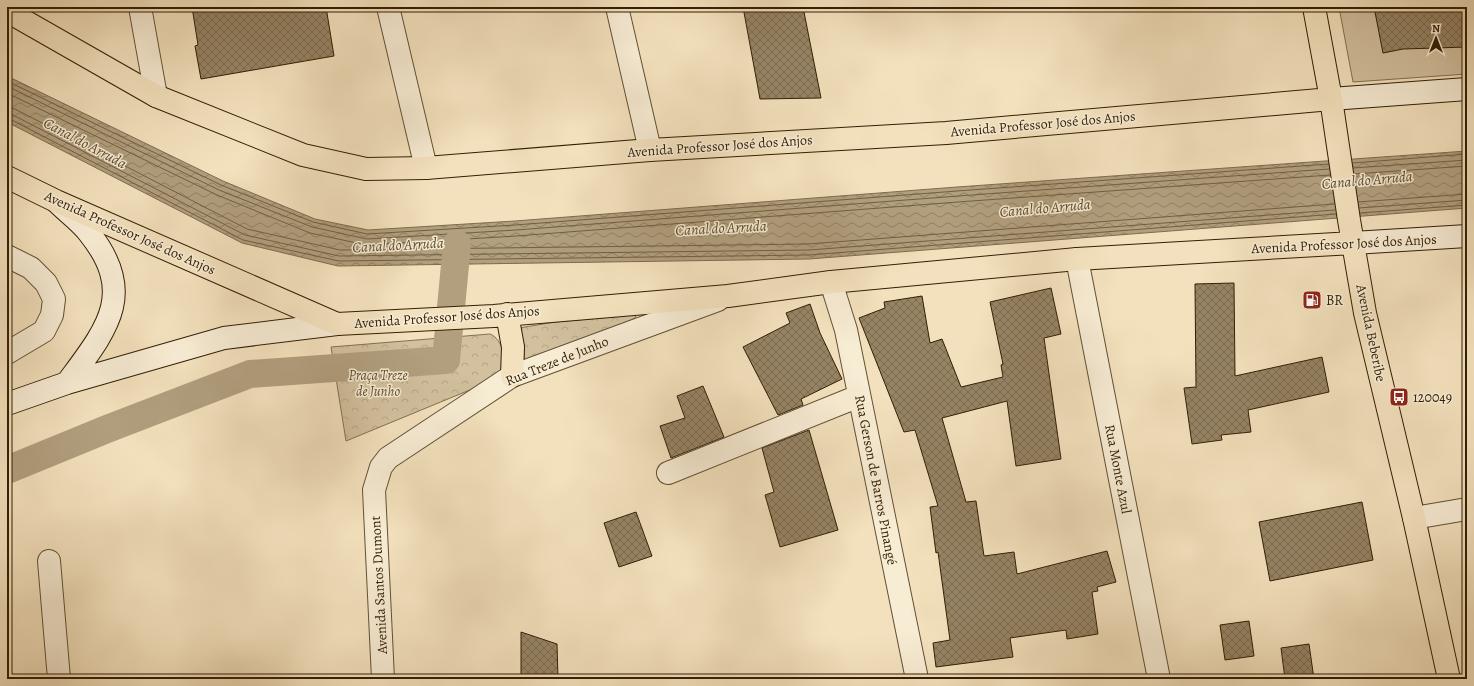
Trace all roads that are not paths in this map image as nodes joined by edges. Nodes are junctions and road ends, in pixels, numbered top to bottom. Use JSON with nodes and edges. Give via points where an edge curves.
{"nodes":[{"id":1,"x":140,"y":7,"type":"edge"},
{"id":2,"x":388,"y":7,"type":"edge"},
{"id":3,"x":618,"y":7,"type":"edge"},
{"id":4,"x":1314,"y":7,"type":"edge"},
{"id":5,"x":7,"y":11,"type":"edge"},
{"id":6,"x":1467,"y":89,"type":"edge"},
{"id":7,"x":156,"y":96,"type":"junction"},
{"id":8,"x":1331,"y":100,"type":"junction"},
{"id":9,"x":650,"y":150,"type":"junction"},
{"id":10,"x":426,"y":168,"type":"junction"},
{"id":11,"x":7,"y":177,"type":"edge"},
{"id":12,"x":56,"y":201,"type":"junction"},
{"id":13,"x":1467,"y":236,"type":"edge"},
{"id":14,"x":1352,"y":243,"type":"junction"},
{"id":15,"x":7,"y":256,"type":"edge"},
{"id":16,"x":1077,"y":259,"type":"junction"},
{"id":17,"x":831,"y":282,"type":"junction"},
{"id":18,"x":728,"y":296,"type":"junction"},
{"id":19,"x":501,"y":315,"type":"junction"},
{"id":20,"x":337,"y":324,"type":"junction"},
{"id":21,"x":7,"y":353,"type":"edge"},
{"id":22,"x":512,"y":376,"type":"junction"},
{"id":23,"x":67,"y":382,"type":"junction"},
{"id":24,"x":859,"y":396,"type":"junction"},
{"id":25,"x":7,"y":404,"type":"edge"},
{"id":26,"x":668,"y":473,"type":"dead end"},
{"id":27,"x":374,"y":490,"type":"joint"},
{"id":28,"x":1467,"y":508,"type":"edge"},
{"id":29,"x":1414,"y":518,"type":"junction"},
{"id":30,"x":49,"y":561,"type":"dead end"},
{"id":31,"x":59,"y":679,"type":"edge"},
{"id":32,"x":384,"y":679,"type":"edge"},
{"id":33,"x":917,"y":679,"type":"edge"},
{"id":34,"x":1159,"y":679,"type":"edge"},
{"id":35,"x":1449,"y":679,"type":"edge"}],
"edges":[{"from":1,"to":7,"type":"street"},
{"from":2,"to":10,"type":"street"},
{"from":3,"to":9,"type":"street"},
{"from":4,"to":8,"type":"main road","name":"Avenida Beberibe"},
{"from":5,"to":7,"type":"main road","name":"Avenida Professor José dos Anjos"},
{"from":6,"to":8,"type":"street","name":"Avenida Professor José dos Anjos"},
{"from":7,"to":10,"type":"main road","name":"Avenida Professor José dos Anjos","via":[[302,155],[366,169]]},
{"from":8,"to":9,"type":"main road","name":"Avenida Professor José dos Anjos","via":[[946,133]]},
{"from":8,"to":14,"type":"main road","name":"Avenida Beberibe"},
{"from":9,"to":10,"type":"main road","name":"Avenida Professor José dos Anjos"},
{"from":11,"to":12,"type":"main road","name":"Avenida Professor José dos Anjos"},
{"from":12,"to":20,"type":"main road","name":"Avenida Professor José dos Anjos"},
{"from":12,"to":23,"type":"street","via":[[89,232],[104,255],[112,271],[115,293],[110,317],[97,343]]},
{"from":13,"to":14,"type":"street","name":"Avenida Professor José dos Anjos"},
{"from":14,"to":16,"type":"main road","name":"Avenida Professor José dos Anjos"},
{"from":14,"to":29,"type":"main road","name":"Avenida Beberibe","via":[[1371,339]]},
{"from":15,"to":21,"type":"street","via":[[31,268],[46,283],[54,299],[52,315],[44,331]]},
{"from":16,"to":17,"type":"main road","name":"Avenida Professor José dos Anjos"},
{"from":16,"to":34,"type":"street","name":"Rua Monte Azul"},
{"from":17,"to":18,"type":"main road","name":"Avenida Professor José dos Anjos"},
{"from":17,"to":24,"type":"street","name":"Rua Gerson de Barros Pinangé","via":[[846,330]]},
{"from":18,"to":19,"type":"main road","name":"Avenida Professor José dos Anjos"},
{"from":18,"to":22,"type":"street","name":"Rua Treze de Junho"},
{"from":19,"to":20,"type":"main road","name":"Avenida Professor José dos Anjos"},
{"from":19,"to":22,"type":"main road","via":[[513,347]]},
{"from":20,"to":23,"type":"street","via":[[224,338]]},
{"from":22,"to":27,"type":"street","name":"Rua Treze de Junho","via":[[388,458],[381,467]]},
{"from":23,"to":25,"type":"street"},
{"from":24,"to":26,"type":"street"},
{"from":24,"to":33,"type":"street","name":"Rua Gerson de Barros Pinangé"},
{"from":27,"to":32,"type":"street","name":"Avenida Santos Dumont"},
{"from":28,"to":29,"type":"street"},
{"from":29,"to":35,"type":"main road","name":"Avenida Beberibe"},
{"from":30,"to":31,"type":"street"}]}
